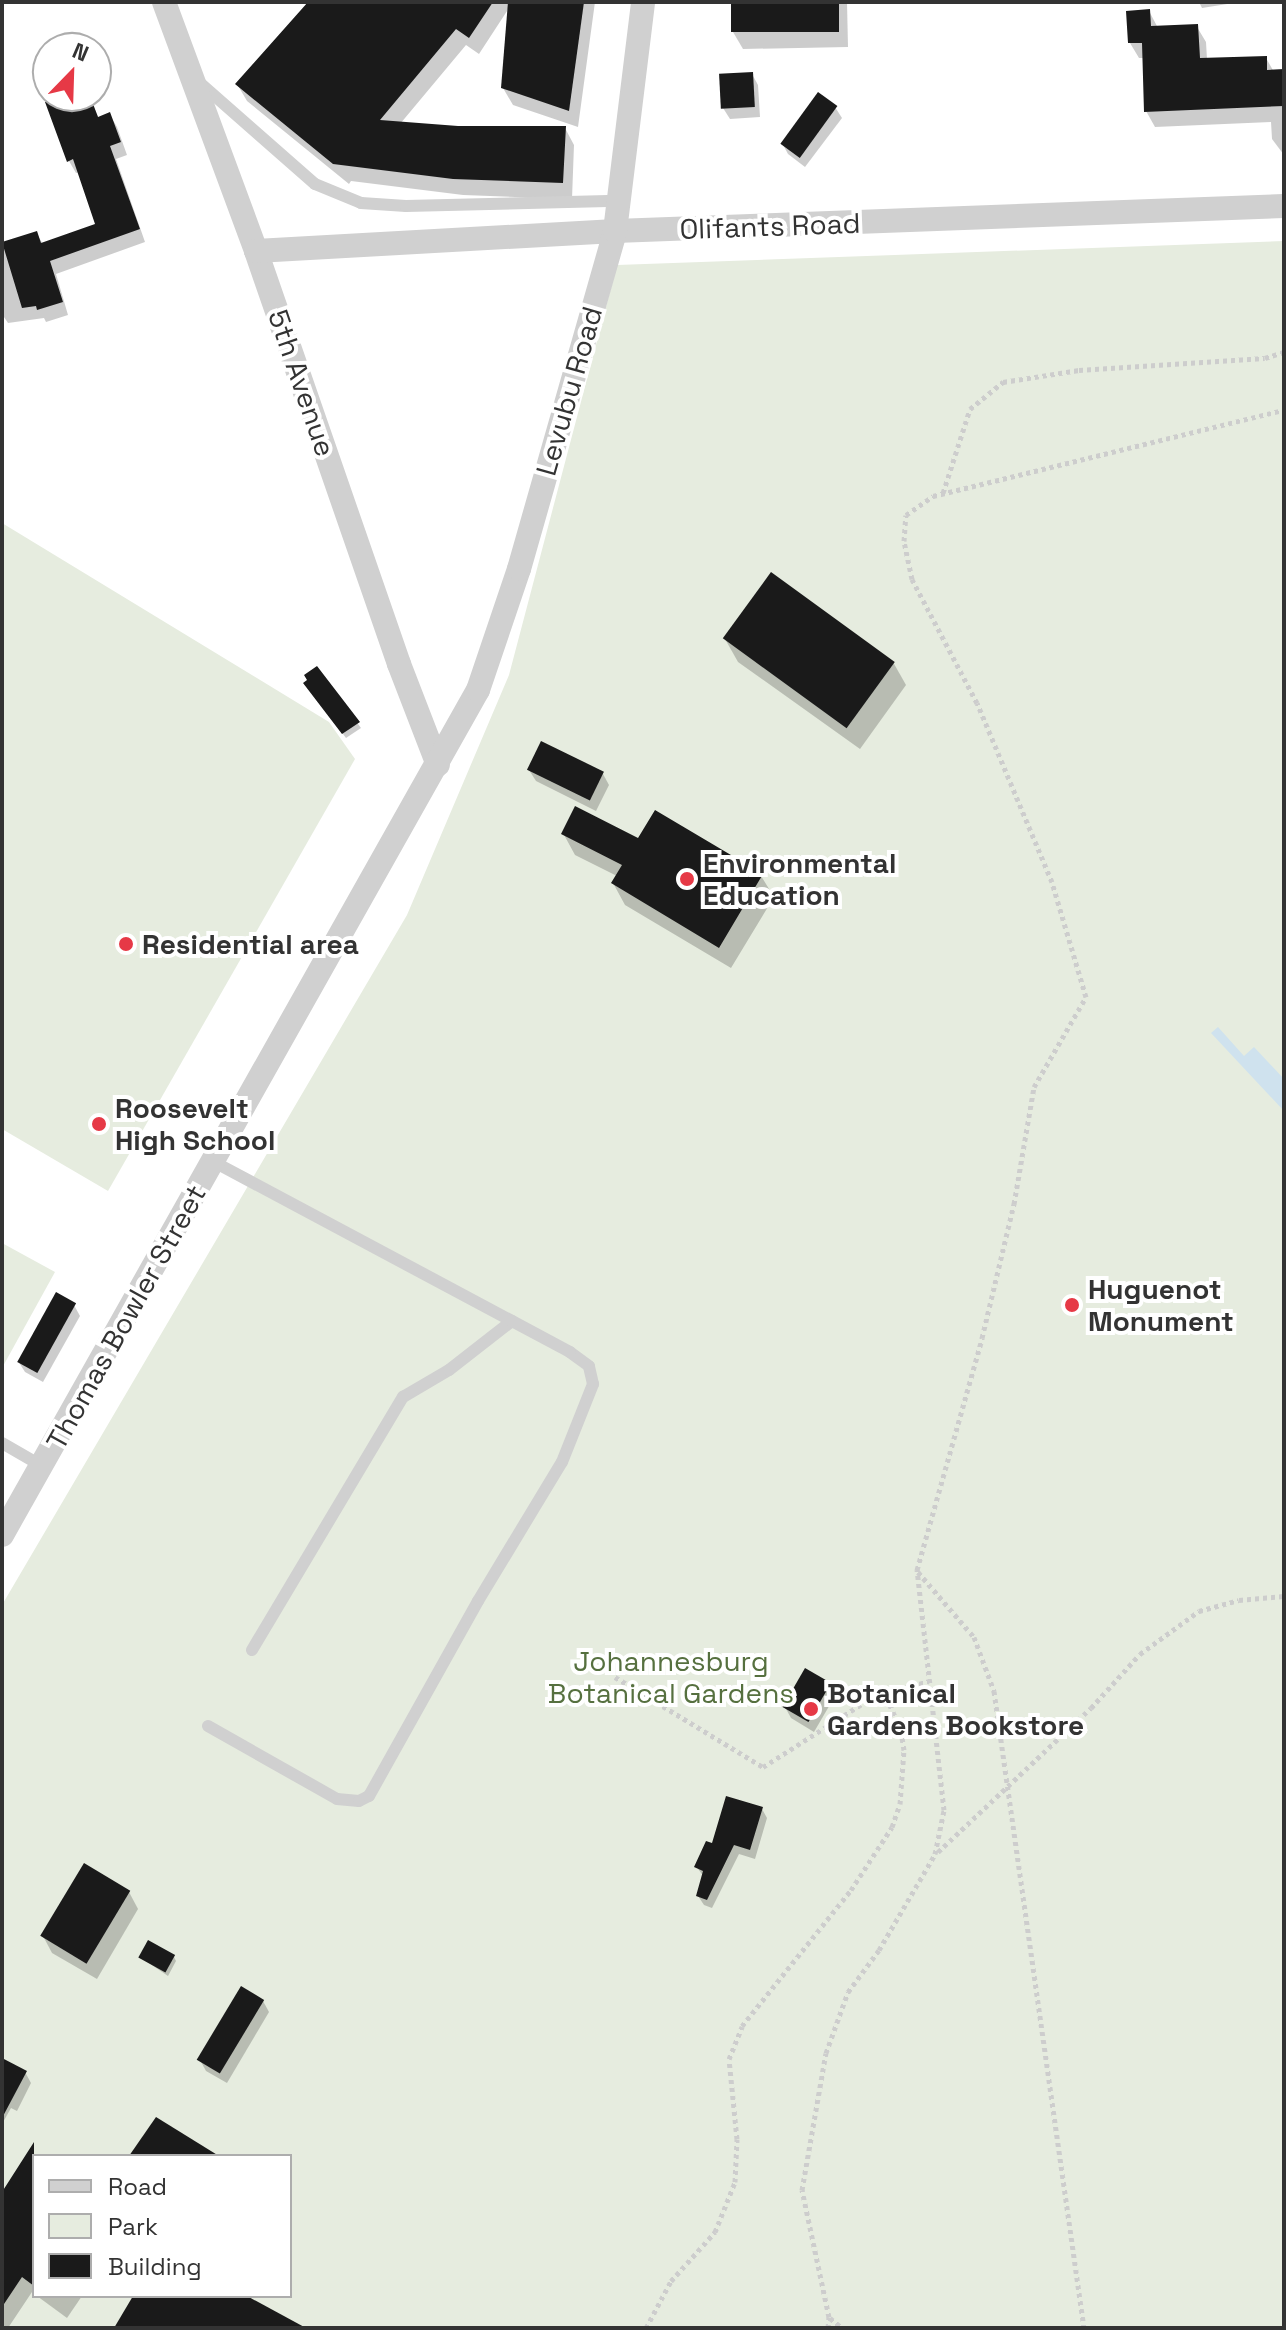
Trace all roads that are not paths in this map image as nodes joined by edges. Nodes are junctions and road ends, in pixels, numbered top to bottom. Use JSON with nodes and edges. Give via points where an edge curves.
{"nodes":[{"id":1,"x":164,"y":2,"type":"edge"},
{"id":2,"x":643,"y":2,"type":"edge"},
{"id":3,"x":191,"y":75,"type":"junction"},
{"id":4,"x":618,"y":201,"type":"junction"},
{"id":5,"x":1284,"y":206,"type":"edge"},
{"id":6,"x":615,"y":231,"type":"junction"},
{"id":7,"x":256,"y":251,"type":"junction"},
{"id":8,"x":438,"y":765,"type":"junction"},
{"id":9,"x":214,"y":1162,"type":"junction"},
{"id":10,"x":512,"y":1321,"type":"junction"},
{"id":11,"x":2,"y":1443,"type":"edge"},
{"id":12,"x":42,"y":1466,"type":"junction"},
{"id":13,"x":2,"y":1535,"type":"edge"},
{"id":14,"x":252,"y":1650,"type":"dead end"},
{"id":15,"x":208,"y":1726,"type":"dead end"}],
"edges":[{"from":1,"to":3,"type":"street","name":"5th Avenue"},
{"from":2,"to":4,"type":"street","name":"Levubu Road"},
{"from":3,"to":4,"type":"lane","via":[[315,184],[361,203]]},
{"from":3,"to":7,"type":"street","name":"5th Avenue"},
{"from":4,"to":6,"type":"street","name":"Levubu Road"},
{"from":5,"to":6,"type":"street","name":"Olifants Road"},
{"from":6,"to":7,"type":"street","name":"Olifants Road"},
{"from":6,"to":8,"type":"street","name":"Levubu Road","via":[[499,633],[478,690]]},
{"from":7,"to":8,"type":"street","name":"5th Avenue"},
{"from":8,"to":9,"type":"street","name":"Thomas Bowler Street"},
{"from":9,"to":10,"type":"lane"},
{"from":9,"to":12,"type":"street","name":"Thomas Bowler Street"},
{"from":10,"to":14,"type":"lane","via":[[449,1370],[403,1397]]},
{"from":10,"to":15,"type":"lane","via":[[589,1366],[593,1384],[562,1462],[441,1665],[378,1786],[359,1801],[337,1799]]},
{"from":11,"to":12,"type":"lane"},
{"from":12,"to":13,"type":"street","name":"Thomas Bowler Street"}]}
